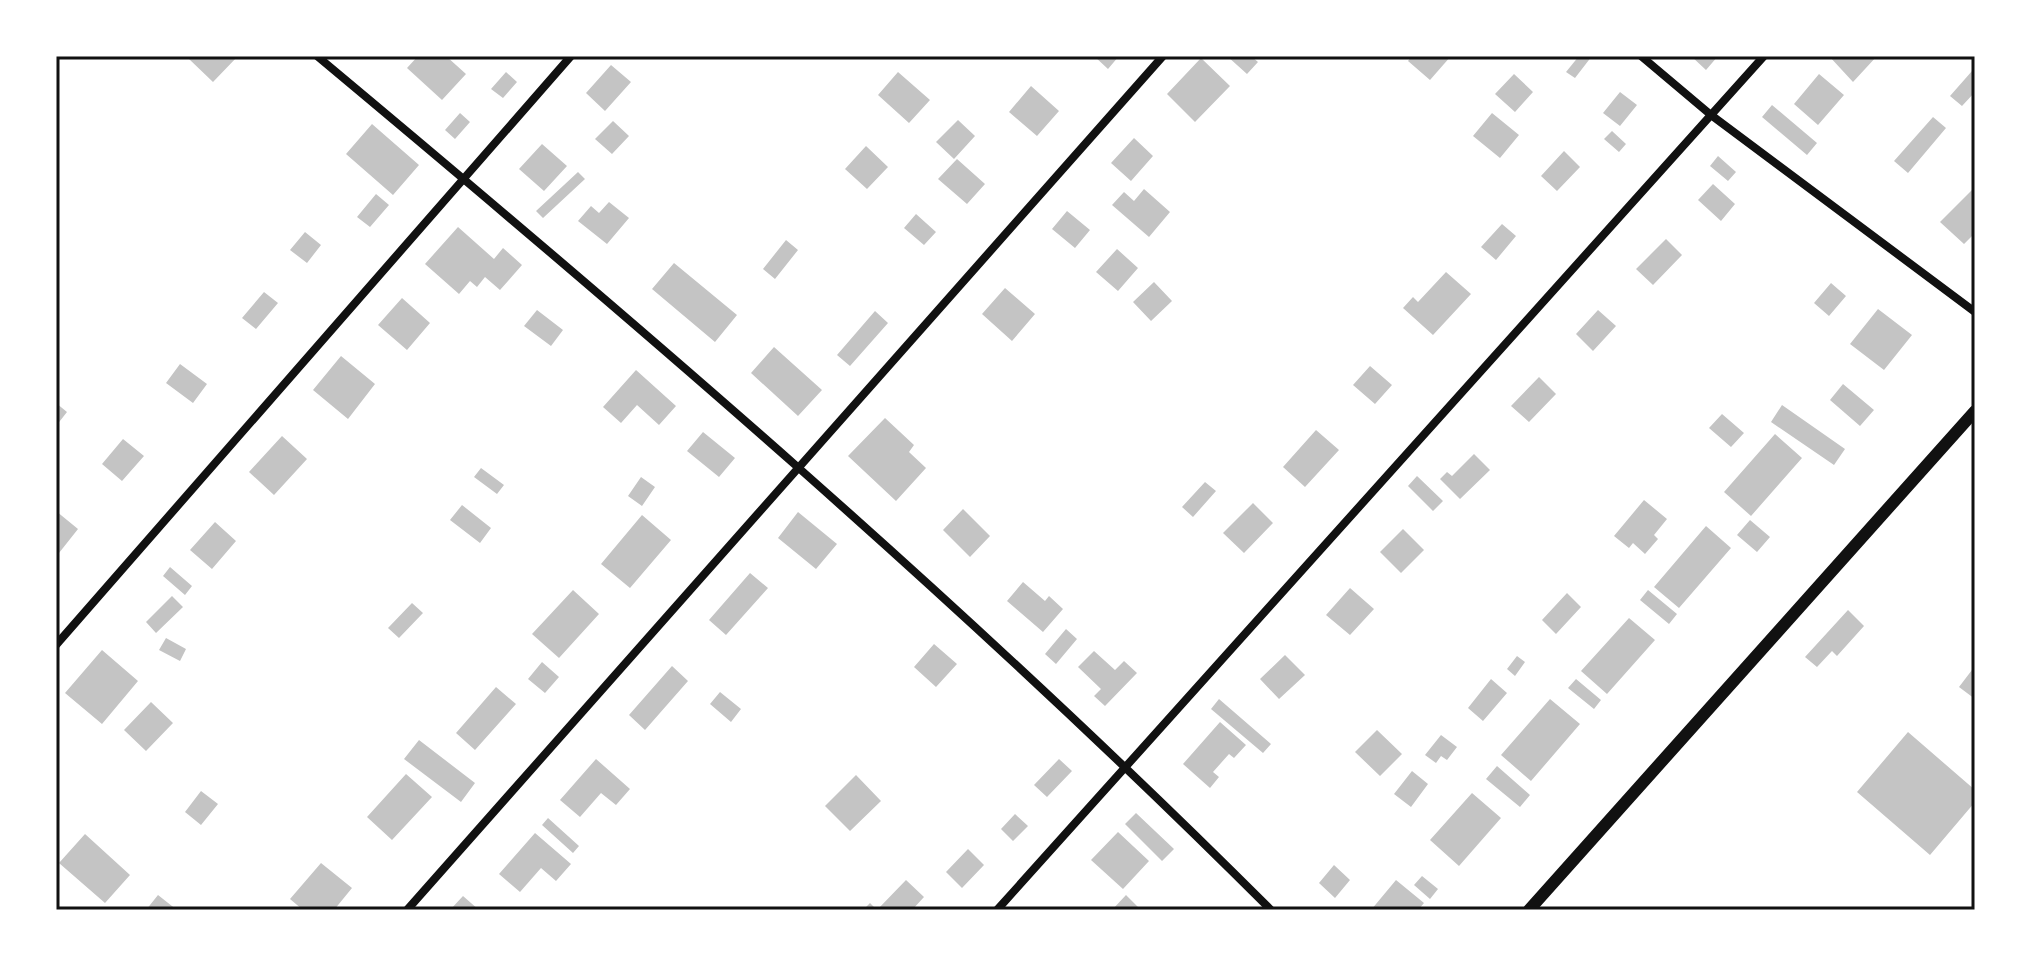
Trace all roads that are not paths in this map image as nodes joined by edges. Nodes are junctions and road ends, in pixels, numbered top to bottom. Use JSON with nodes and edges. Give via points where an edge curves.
{"nodes":[{"id":1,"x":317,"y":56,"type":"edge"},
{"id":2,"x":571,"y":56,"type":"edge"},
{"id":3,"x":1163,"y":56,"type":"edge"},
{"id":4,"x":1641,"y":56,"type":"edge"},
{"id":5,"x":1764,"y":56,"type":"edge"},
{"id":6,"x":1711,"y":115,"type":"junction"},
{"id":7,"x":466,"y":180,"type":"junction"},
{"id":8,"x":1975,"y":312,"type":"edge"},
{"id":9,"x":1975,"y":411,"type":"edge"},
{"id":10,"x":799,"y":469,"type":"junction"},
{"id":11,"x":56,"y":645,"type":"edge"},
{"id":12,"x":1127,"y":766,"type":"junction"},
{"id":13,"x":407,"y":910,"type":"edge"},
{"id":14,"x":997,"y":910,"type":"edge"},
{"id":15,"x":1271,"y":910,"type":"edge"},
{"id":16,"x":1529,"y":910,"type":"edge"}],
"edges":[{"from":1,"to":7,"type":"street"},
{"from":2,"to":7,"type":"street"},
{"from":3,"to":10,"type":"street"},
{"from":4,"to":6,"type":"street"},
{"from":5,"to":6,"type":"street"},
{"from":6,"to":8,"type":"street"},
{"from":6,"to":12,"type":"street"},
{"from":7,"to":10,"type":"street"},
{"from":7,"to":11,"type":"street"},
{"from":9,"to":16,"type":"street"},
{"from":10,"to":12,"type":"street"},
{"from":10,"to":13,"type":"street"},
{"from":12,"to":14,"type":"street"},
{"from":12,"to":15,"type":"street"}]}
